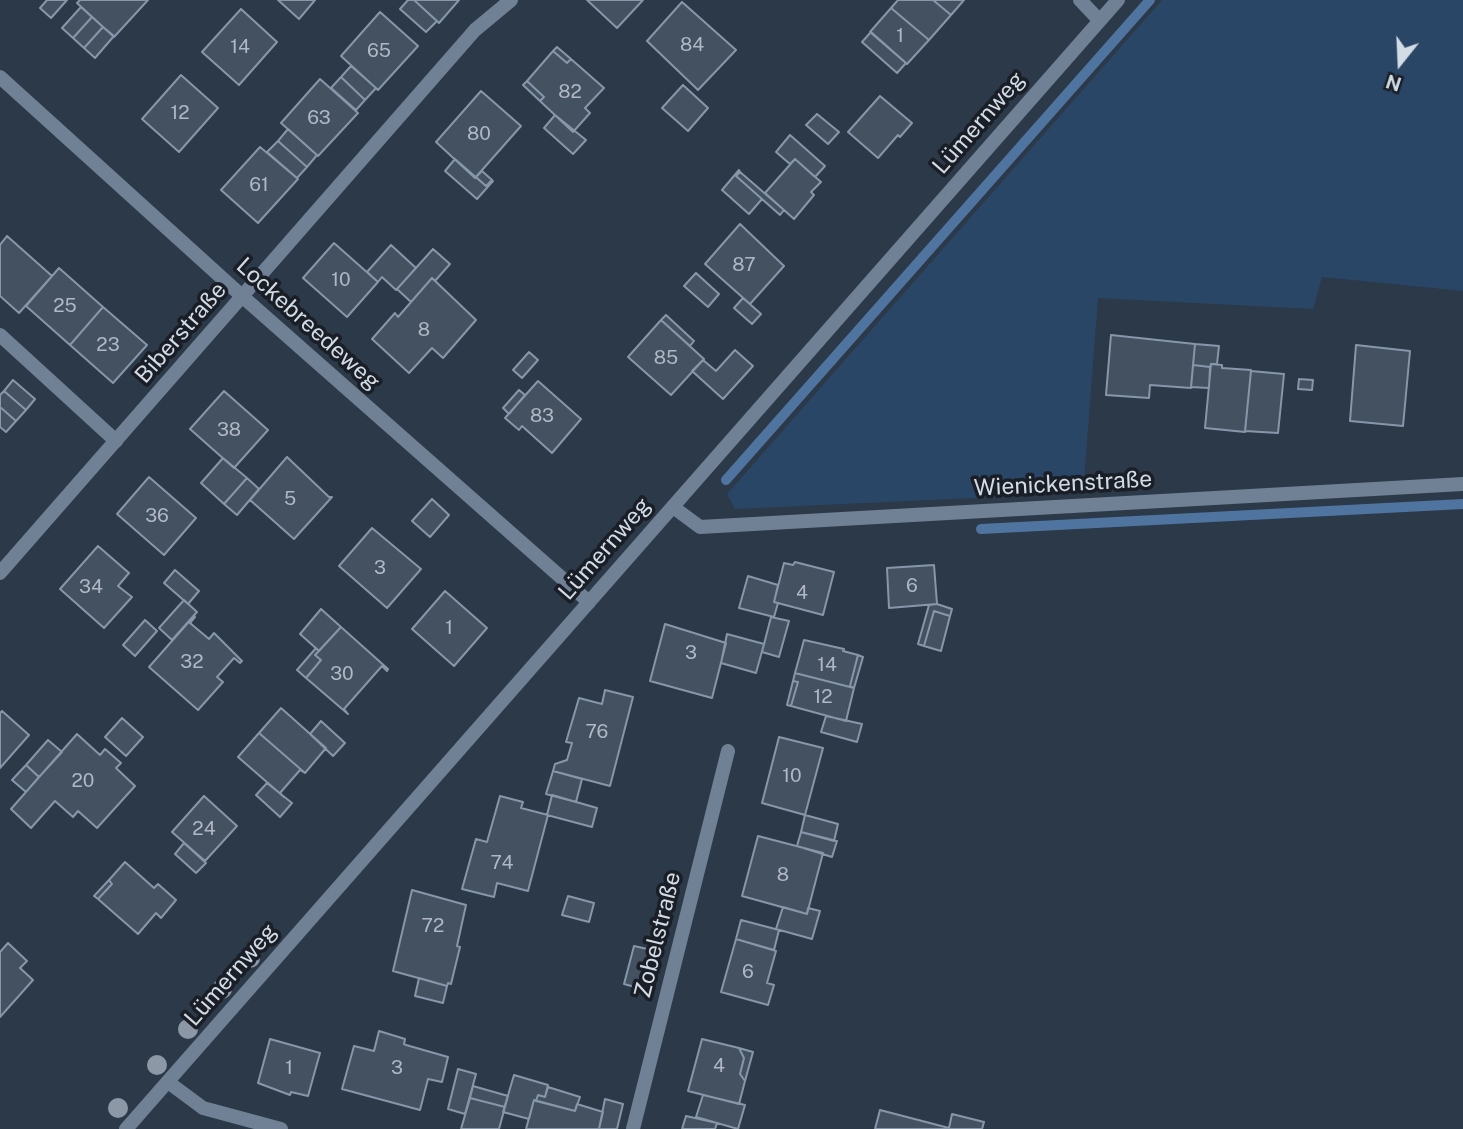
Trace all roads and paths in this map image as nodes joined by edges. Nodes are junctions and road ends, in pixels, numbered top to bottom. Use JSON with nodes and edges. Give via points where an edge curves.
{"nodes":[{"id":1,"x":511,"y":0,"type":"edge"},
{"id":2,"x":1080,"y":0,"type":"edge"},
{"id":3,"x":1118,"y":0,"type":"edge"},
{"id":4,"x":1099,"y":20,"type":"junction"},
{"id":5,"x":0,"y":77,"type":"edge"},
{"id":6,"x":243,"y":297,"type":"junction"},
{"id":7,"x":0,"y":335,"type":"edge"},
{"id":8,"x":116,"y":441,"type":"junction"},
{"id":9,"x":1463,"y":484,"type":"edge"},
{"id":10,"x":673,"y":507,"type":"junction"},
{"id":11,"x":0,"y":573,"type":"edge"},
{"id":12,"x":589,"y":602,"type":"junction"},
{"id":13,"x":728,"y":751,"type":"dead end"},
{"id":14,"x":168,"y":1082,"type":"junction"},
{"id":15,"x":126,"y":1129,"type":"edge"},
{"id":16,"x":281,"y":1129,"type":"edge"},
{"id":17,"x":633,"y":1129,"type":"edge"}],
"edges":[{"from":1,"to":6,"type":"street","name":"Biberstraße","via":[[475,30]]},
{"from":2,"to":4,"type":"street"},
{"from":3,"to":4,"type":"street","name":"Lümernweg"},
{"from":4,"to":10,"type":"street","name":"Lümernweg"},
{"from":5,"to":6,"type":"street","name":"Lockebreedeweg"},
{"from":6,"to":8,"type":"street","name":"Biberstraße"},
{"from":6,"to":12,"type":"street","name":"Lockebreedeweg"},
{"from":7,"to":8,"type":"street"},
{"from":8,"to":11,"type":"street","name":"Biberstraße"},
{"from":9,"to":10,"type":"street","name":"Wienickenstraße","via":[[700,527]]},
{"from":10,"to":12,"type":"street","name":"Lümernweg"},
{"from":12,"to":14,"type":"street","name":"Lümernweg"},
{"from":13,"to":17,"type":"street","name":"Zobelstraße"},
{"from":14,"to":15,"type":"street","name":"Lümernweg"},
{"from":14,"to":16,"type":"street","via":[[203,1108]]}]}
